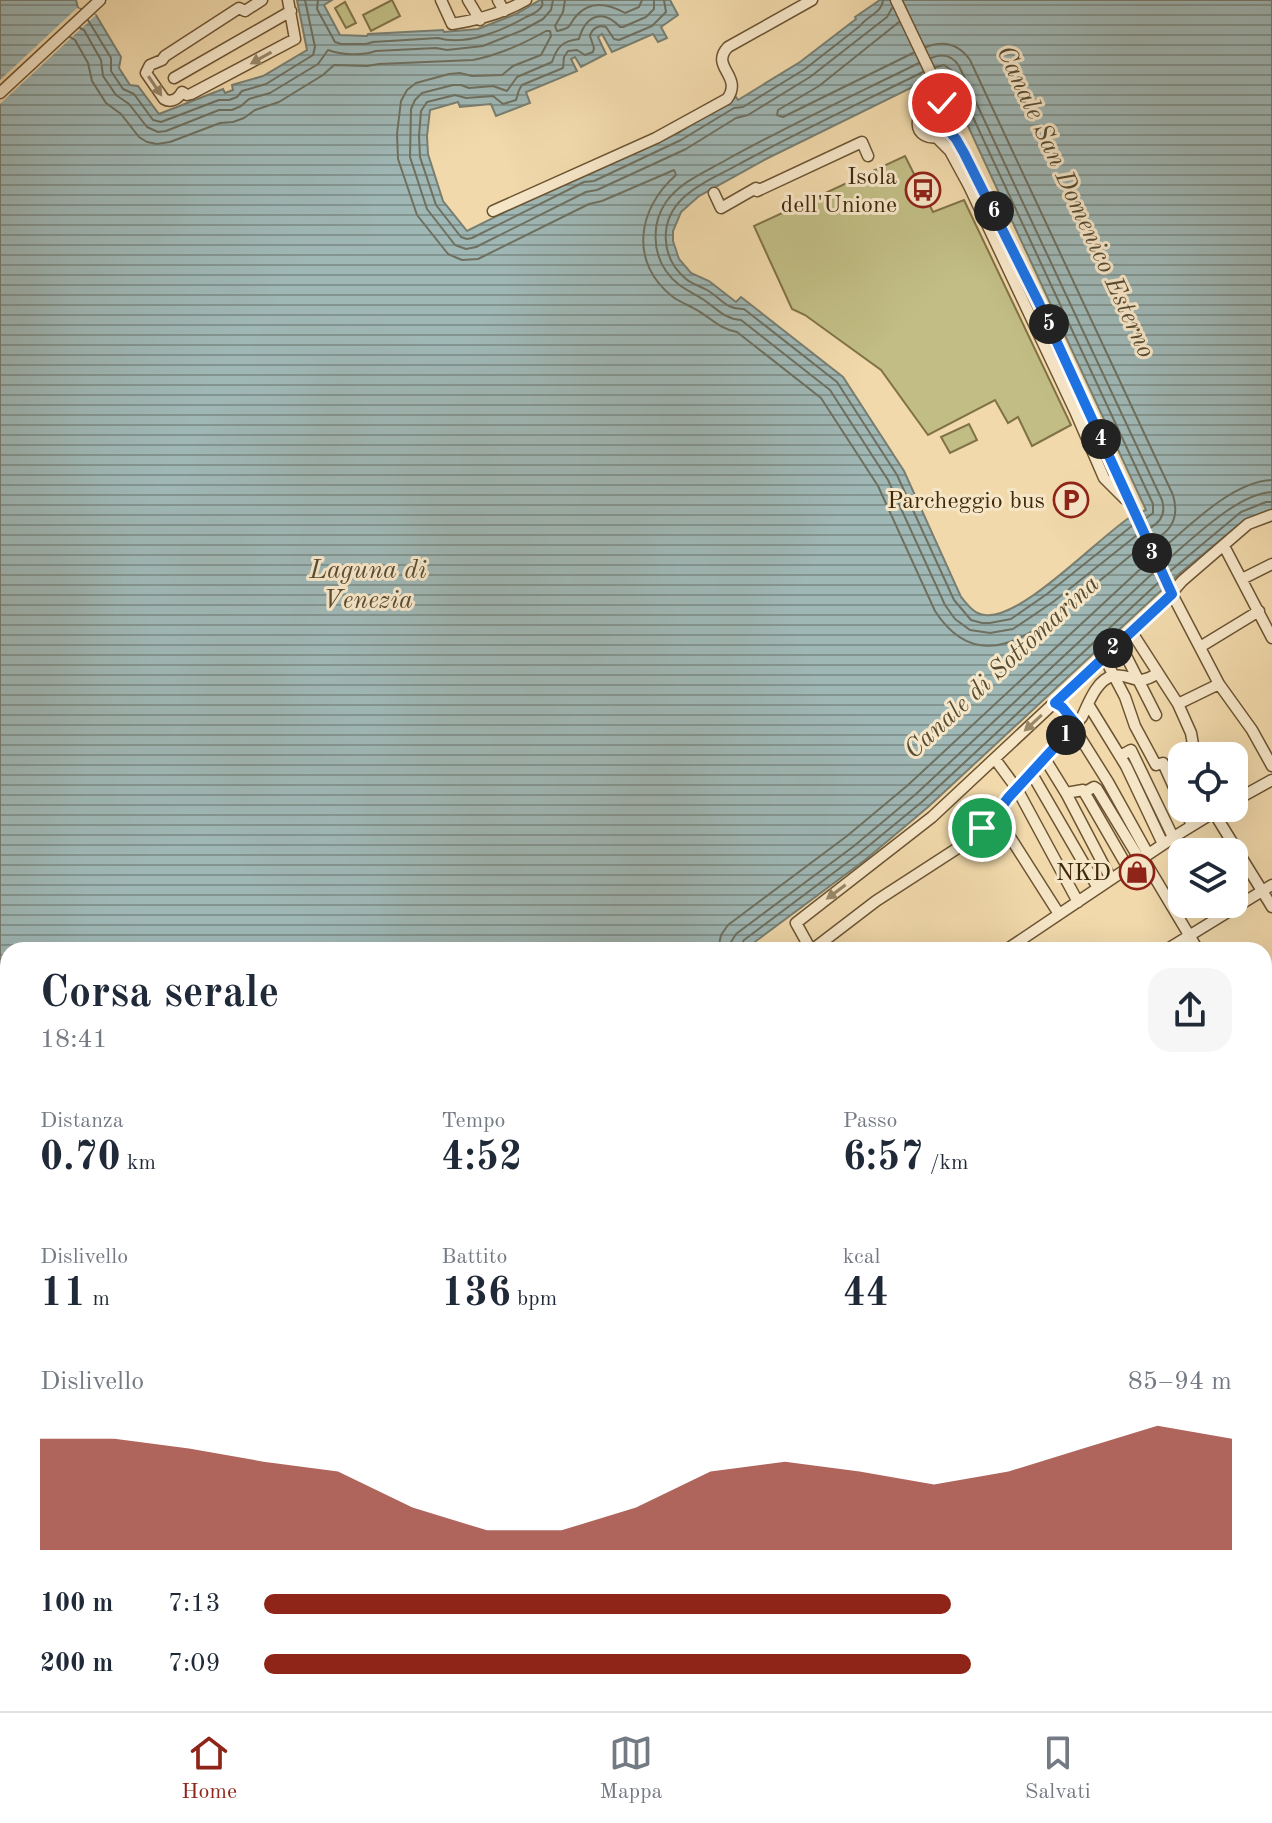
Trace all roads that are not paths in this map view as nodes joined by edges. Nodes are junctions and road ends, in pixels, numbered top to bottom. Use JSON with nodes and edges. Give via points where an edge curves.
{"nodes":[{"id":1,"x":100,"y":0,"type":"edge"},
{"id":2,"x":262,"y":0,"type":"edge"},
{"id":3,"x":441,"y":0,"type":"edge"},
{"id":4,"x":468,"y":0,"type":"edge"},
{"id":5,"x":498,"y":0,"type":"edge"},
{"id":6,"x":526,"y":0,"type":"edge"},
{"id":7,"x":812,"y":0,"type":"edge"},
{"id":8,"x":896,"y":0,"type":"edge"},
{"id":9,"x":236,"y":4,"type":"edge"},
{"id":10,"x":290,"y":6,"type":"edge"},
{"id":11,"x":504,"y":11,"type":"junction"},
{"id":12,"x":480,"y":20,"type":"junction"},
{"id":13,"x":162,"y":60,"type":"junction"},
{"id":14,"x":174,"y":78,"type":"junction"},
{"id":15,"x":933,"y":79,"type":"junction"},
{"id":16,"x":182,"y":92,"type":"junction"},
{"id":17,"x":0,"y":93,"type":"edge"},
{"id":18,"x":926,"y":110,"type":"junction"},
{"id":19,"x":943,"y":112,"type":"junction"},
{"id":20,"x":947,"y":129,"type":"junction"},
{"id":21,"x":937,"y":138,"type":"junction"},
{"id":22,"x":868,"y":156,"type":"dead end"},
{"id":23,"x":714,"y":193,"type":"dead end"},
{"id":24,"x":493,"y":211,"type":"dead end"},
{"id":25,"x":1133,"y":510,"type":"junction"},
{"id":26,"x":1272,"y":515,"type":"edge"},
{"id":27,"x":1224,"y":546,"type":"junction"},
{"id":28,"x":1272,"y":564,"type":"edge"},
{"id":29,"x":1242,"y":579,"type":"junction"},
{"id":30,"x":1170,"y":589,"type":"junction"},
{"id":31,"x":1259,"y":611,"type":"junction"},
{"id":32,"x":1131,"y":631,"type":"junction"},
{"id":33,"x":1272,"y":638,"type":"edge"},
{"id":34,"x":1119,"y":642,"type":"junction"},
{"id":35,"x":1200,"y":647,"type":"junction"},
{"id":36,"x":1104,"y":657,"type":"junction"},
{"id":37,"x":1158,"y":673,"type":"junction"},
{"id":38,"x":1113,"y":676,"type":"junction"},
{"id":39,"x":1138,"y":680,"type":"junction"},
{"id":40,"x":1219,"y":684,"type":"junction"},
{"id":41,"x":1055,"y":703,"type":"junction"},
{"id":42,"x":1088,"y":704,"type":"junction"},
{"id":43,"x":1178,"y":704,"type":"junction"},
{"id":44,"x":1156,"y":715,"type":"dead end"},
{"id":45,"x":1076,"y":724,"type":"junction"},
{"id":46,"x":1193,"y":742,"type":"edge"},
{"id":47,"x":995,"y":759,"type":"junction"},
{"id":48,"x":1045,"y":759,"type":"junction"},
{"id":49,"x":1272,"y":766,"type":"edge"},
{"id":50,"x":1032,"y":774,"type":"junction"},
{"id":51,"x":1168,"y":774,"type":"edge"},
{"id":52,"x":1272,"y":780,"type":"edge"},
{"id":53,"x":1017,"y":789,"type":"junction"},
{"id":54,"x":1085,"y":792,"type":"junction"},
{"id":55,"x":1066,"y":793,"type":"junction"},
{"id":56,"x":1248,"y":793,"type":"edge"},
{"id":57,"x":996,"y":815,"type":"junction"},
{"id":58,"x":1191,"y":822,"type":"edge"},
{"id":59,"x":1196,"y":822,"type":"edge"},
{"id":60,"x":1224,"y":822,"type":"edge"},
{"id":61,"x":1192,"y":825,"type":"junction"},
{"id":62,"x":1172,"y":838,"type":"edge"},
{"id":63,"x":1168,"y":841,"type":"joint"},
{"id":64,"x":1144,"y":857,"type":"junction"},
{"id":65,"x":1128,"y":868,"type":"junction"},
{"id":66,"x":1111,"y":879,"type":"junction"},
{"id":67,"x":1098,"y":888,"type":"junction"},
{"id":68,"x":1267,"y":888,"type":"edge"},
{"id":69,"x":1078,"y":902,"type":"junction"},
{"id":70,"x":1272,"y":907,"type":"edge"},
{"id":71,"x":1059,"y":914,"type":"junction"},
{"id":72,"x":1189,"y":936,"type":"junction"},
{"id":73,"x":807,"y":942,"type":"edge"},
{"id":74,"x":822,"y":942,"type":"edge"},
{"id":75,"x":1020,"y":942,"type":"edge"},
{"id":76,"x":1179,"y":942,"type":"edge"},
{"id":77,"x":1193,"y":942,"type":"edge"}],
"edges":[{"from":1,"to":17,"type":"street"},
{"from":2,"to":9,"type":"street","via":[[245,11]]},
{"from":3,"to":12,"type":"street","via":[[452,24]]},
{"from":4,"to":12,"type":"street"},
{"from":5,"to":11,"type":"street"},
{"from":6,"to":11,"type":"street"},
{"from":7,"to":24,"type":"street","via":[[723,52],[722,63],[733,86],[727,99],[656,138]]},
{"from":8,"to":15,"type":"street"},
{"from":9,"to":13,"type":"street"},
{"from":10,"to":14,"type":"street"},
{"from":10,"to":16,"type":"street","one_way":true,"via":[[295,39],[191,94]]},
{"from":11,"to":12,"type":"street"},
{"from":13,"to":14,"type":"street"},
{"from":13,"to":16,"type":"street","one_way":true,"via":[[150,65],[147,76],[166,100]]},
{"from":14,"to":16,"type":"street"},
{"from":15,"to":18,"type":"street"},
{"from":15,"to":19,"type":"street"},
{"from":18,"to":19,"type":"street"},
{"from":18,"to":21,"type":"street","via":[[919,128],[926,137]]},
{"from":19,"to":20,"type":"street"},
{"from":20,"to":21,"type":"street"},
{"from":20,"to":25,"type":"street","via":[[1039,303]]},
{"from":21,"to":25,"type":"street","via":[[969,186],[1104,478]]},
{"from":22,"to":23,"type":"street","via":[[862,142],[721,208]]},
{"from":25,"to":30,"type":"street"},
{"from":26,"to":27,"type":"street","via":[[1248,524]]},
{"from":27,"to":29,"type":"street"},
{"from":27,"to":30,"type":"street"},
{"from":28,"to":29,"type":"street"},
{"from":29,"to":31,"type":"street"},
{"from":30,"to":32,"type":"street","via":[[1163,603]]},
{"from":30,"to":35,"type":"street"},
{"from":31,"to":33,"type":"street"},
{"from":31,"to":35,"type":"street"},
{"from":32,"to":34,"type":"street"},
{"from":32,"to":37,"type":"street"},
{"from":34,"to":36,"type":"street"},
{"from":34,"to":39,"type":"street"},
{"from":35,"to":40,"type":"street"},
{"from":36,"to":38,"type":"street"},
{"from":36,"to":41,"type":"street"},
{"from":37,"to":39,"type":"street"},
{"from":37,"to":43,"type":"street"},
{"from":38,"to":39,"type":"street"},
{"from":38,"to":42,"type":"street"},
{"from":38,"to":51,"type":"street","via":[[1156,765],[1163,763]]},
{"from":39,"to":44,"type":"street"},
{"from":40,"to":43,"type":"street"},
{"from":40,"to":49,"type":"street"},
{"from":41,"to":45,"type":"street"},
{"from":41,"to":47,"type":"street","one_way":true},
{"from":42,"to":45,"type":"street"},
{"from":42,"to":63,"type":"street"},
{"from":43,"to":46,"type":"street"},
{"from":45,"to":48,"type":"street"},
{"from":45,"to":64,"type":"street"},
{"from":47,"to":53,"type":"street"},
{"from":47,"to":73,"type":"street","one_way":true,"via":[[932,817],[796,923]]},
{"from":48,"to":50,"type":"street"},
{"from":48,"to":55,"type":"street"},
{"from":50,"to":53,"type":"street"},
{"from":50,"to":67,"type":"street"},
{"from":52,"to":56,"type":"street"},
{"from":53,"to":57,"type":"street"},
{"from":53,"to":69,"type":"street"},
{"from":54,"to":55,"type":"street"},
{"from":54,"to":64,"type":"street","via":[[1097,789]]},
{"from":54,"to":65,"type":"street"},
{"from":55,"to":66,"type":"street"},
{"from":57,"to":71,"type":"street"},
{"from":57,"to":74,"type":"street","via":[[967,842]]},
{"from":58,"to":61,"type":"street"},
{"from":59,"to":61,"type":"street"},
{"from":60,"to":68,"type":"street"},
{"from":61,"to":62,"type":"street"},
{"from":63,"to":64,"type":"street"},
{"from":64,"to":65,"type":"street"},
{"from":64,"to":72,"type":"street"},
{"from":65,"to":66,"type":"street"},
{"from":66,"to":67,"type":"street"},
{"from":67,"to":69,"type":"street"},
{"from":68,"to":70,"type":"street"},
{"from":68,"to":72,"type":"street"},
{"from":69,"to":71,"type":"street"},
{"from":71,"to":75,"type":"street"},
{"from":72,"to":76,"type":"street"},
{"from":72,"to":77,"type":"street"}]}
